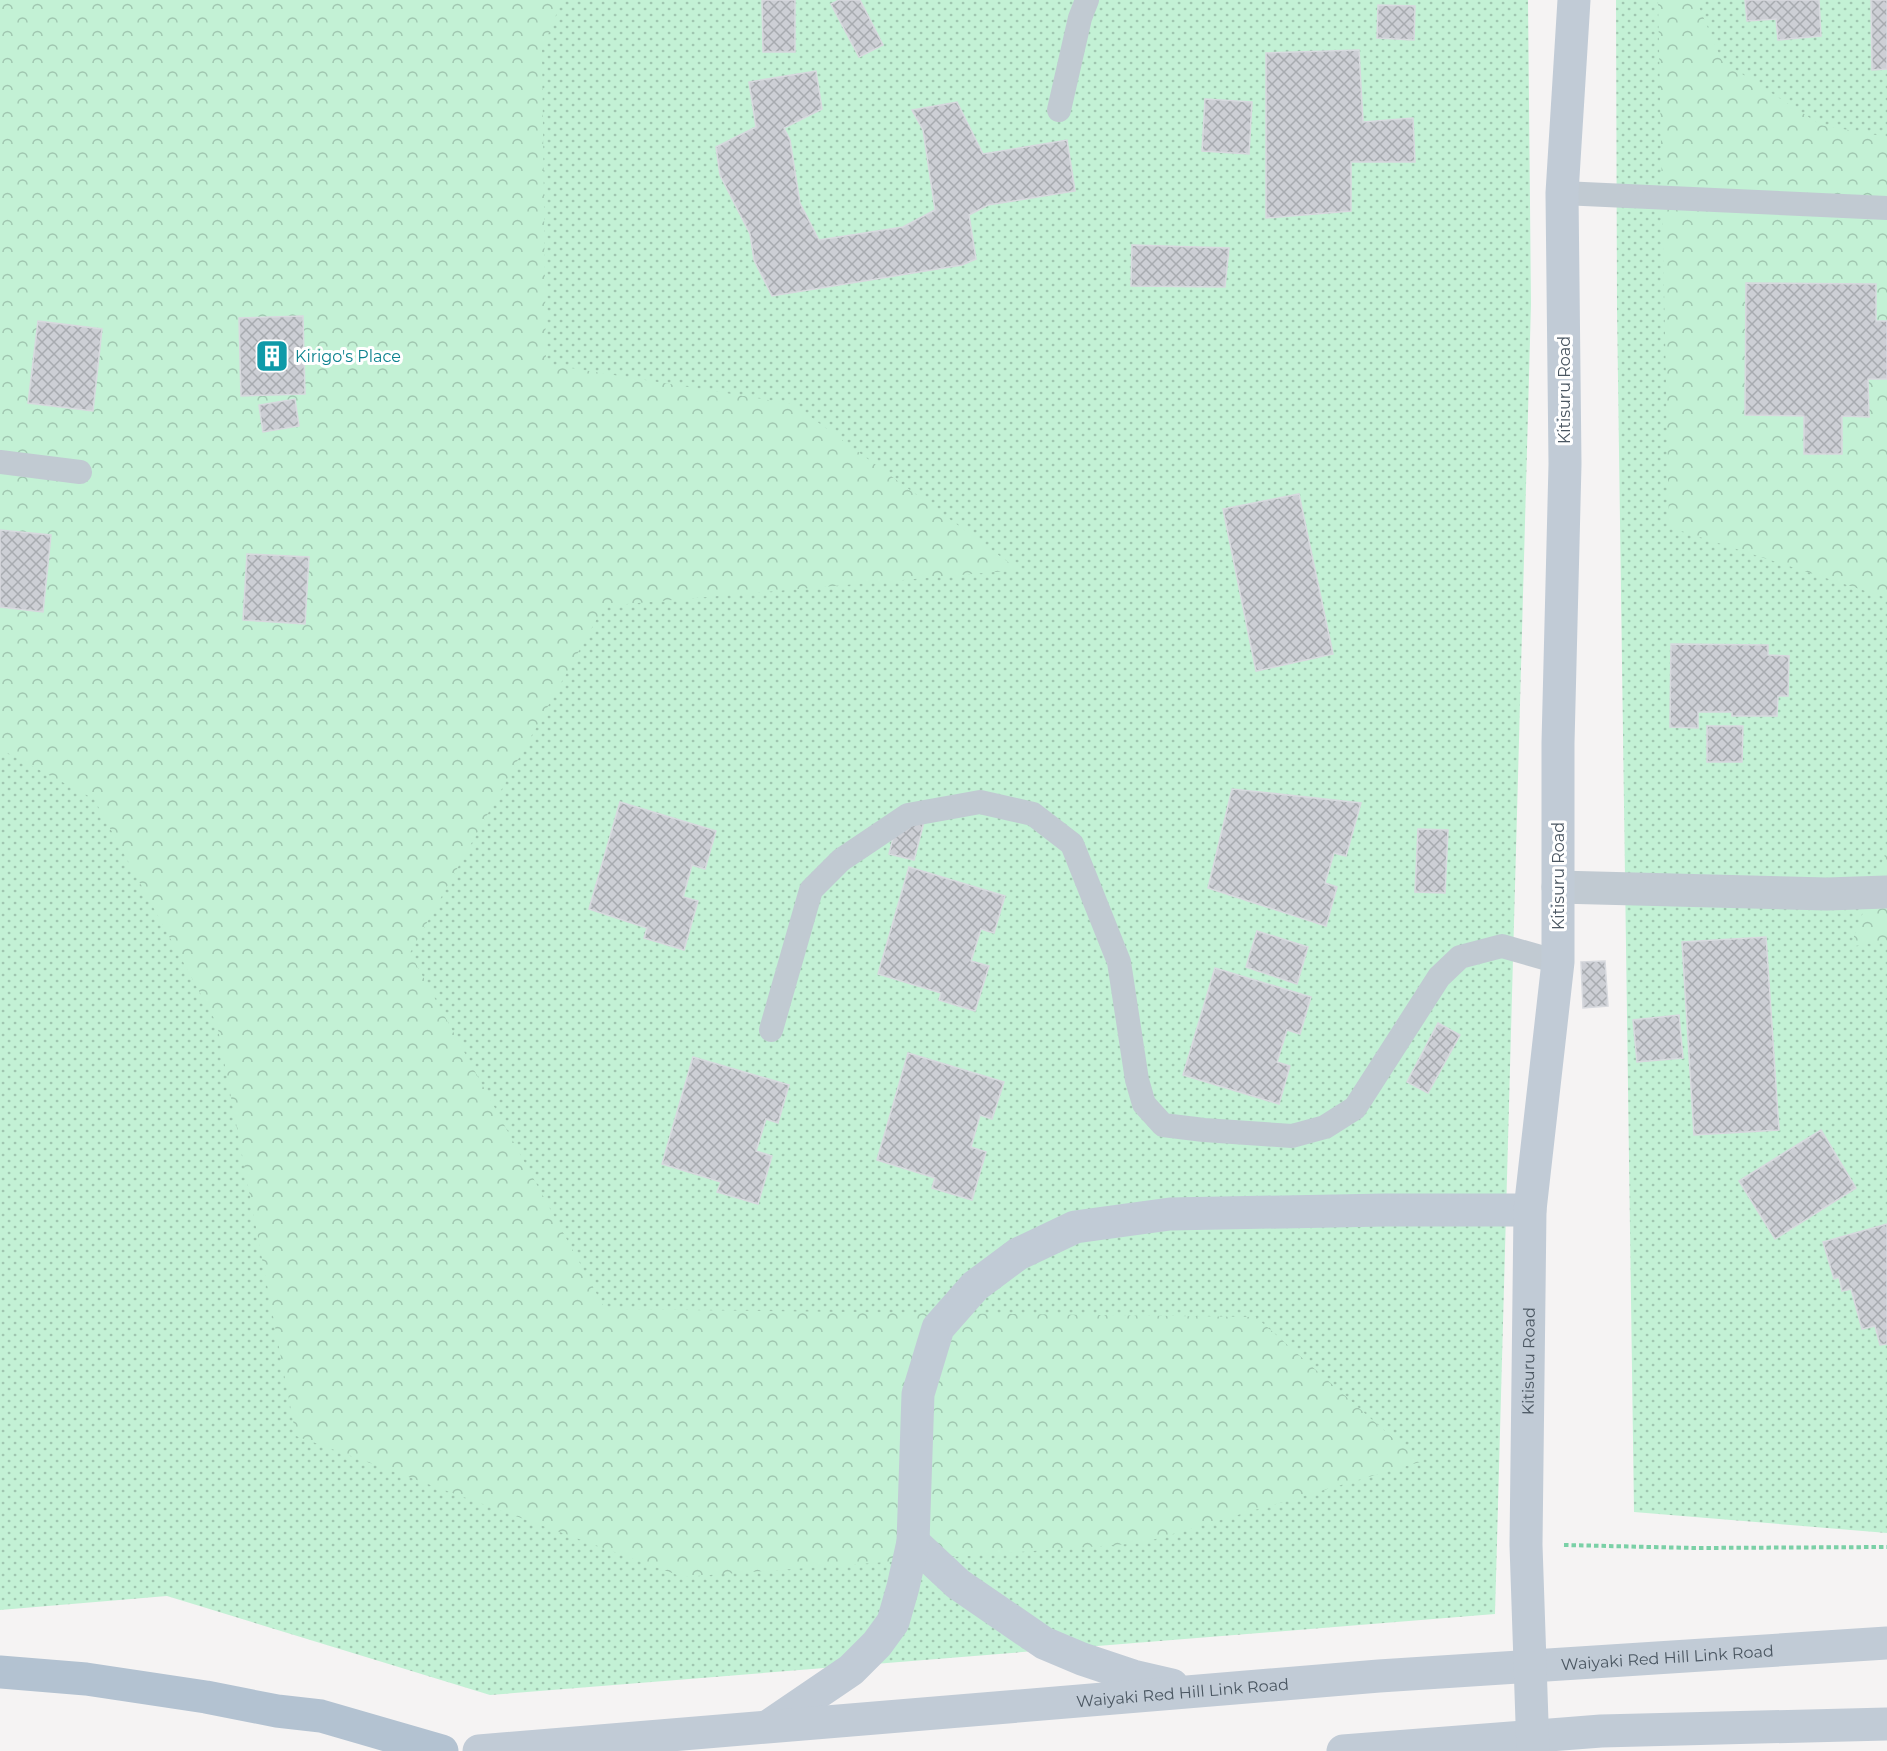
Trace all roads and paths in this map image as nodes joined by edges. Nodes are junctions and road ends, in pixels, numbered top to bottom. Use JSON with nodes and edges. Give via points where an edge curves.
{"nodes":[{"id":1,"x":1087,"y":0,"type":"edge"},
{"id":2,"x":1574,"y":0,"type":"edge"},
{"id":3,"x":1059,"y":110,"type":"dead end"},
{"id":4,"x":1562,"y":193,"type":"junction"},
{"id":5,"x":1887,"y":208,"type":"edge"},
{"id":6,"x":0,"y":462,"type":"edge"},
{"id":7,"x":80,"y":472,"type":"dead end"},
{"id":8,"x":1558,"y":887,"type":"junction"},
{"id":9,"x":1887,"y":892,"type":"edge"},
{"id":10,"x":1558,"y":962,"type":"junction"},
{"id":11,"x":771,"y":1030,"type":"dead end"},
{"id":12,"x":1530,"y":1210,"type":"junction"},
{"id":13,"x":913,"y":1542,"type":"junction"},
{"id":14,"x":1526,"y":1545,"type":"junction"},
{"id":15,"x":1887,"y":1547,"type":"edge"},
{"id":16,"x":1887,"y":1643,"type":"edge"},
{"id":17,"x":0,"y":1672,"type":"edge"},
{"id":18,"x":1202,"y":1692,"type":"junction"},
{"id":19,"x":1887,"y":1724,"type":"edge"},
{"id":20,"x":769,"y":1726,"type":"junction"},
{"id":21,"x":442,"y":1751,"type":"edge"},
{"id":22,"x":479,"y":1751,"type":"edge"},
{"id":23,"x":1343,"y":1751,"type":"edge"},
{"id":24,"x":1533,"y":1751,"type":"edge"}],
"edges":[{"from":1,"to":3,"type":"lane"},
{"from":2,"to":4,"type":"main road","name":"Kitisuru Road"},
{"from":4,"to":5,"type":"lane"},
{"from":4,"to":8,"type":"main road","name":"Kitisuru Road","via":[[1565,464]]},
{"from":6,"to":7,"type":"lane"},
{"from":8,"to":9,"type":"street"},
{"from":8,"to":10,"type":"main road","name":"Kitisuru Road"},
{"from":10,"to":11,"type":"lane","via":[[1502,945],[1460,957],[1439,977],[1355,1108],[1325,1127],[1292,1136],[1162,1125],[1144,1104],[1119,963],[1072,844],[1033,814],[980,802],[908,816],[841,860],[811,890]]},
{"from":10,"to":12,"type":"main road","name":"Kitisuru Road"},
{"from":12,"to":13,"type":"main road","via":[[1170,1214],[1075,1227],[1018,1254],[975,1286],[938,1328],[918,1394]]},
{"from":12,"to":14,"type":"main road","name":"Kitisuru Road"},
{"from":13,"to":18,"type":"main road","via":[[958,1584],[1044,1643],[1133,1676]]},
{"from":13,"to":20,"type":"main road","via":[[893,1622],[877,1644],[851,1670]]},
{"from":14,"to":15,"type":"path"},
{"from":14,"to":24,"type":"main road","name":"Kitisuru Road"},
{"from":16,"to":18,"type":"main road","name":"Waiyaki Red Hill Link Road","via":[[1379,1676]]},
{"from":17,"to":21,"type":"main road","via":[[86,1679],[321,1716]]},
{"from":18,"to":20,"type":"main road","name":"Waiyaki Red Hill Link Road"},
{"from":19,"to":23,"type":"main road","via":[[1601,1731]]},
{"from":20,"to":22,"type":"main road","name":"Waiyaki Red Hill Link Road"}]}
